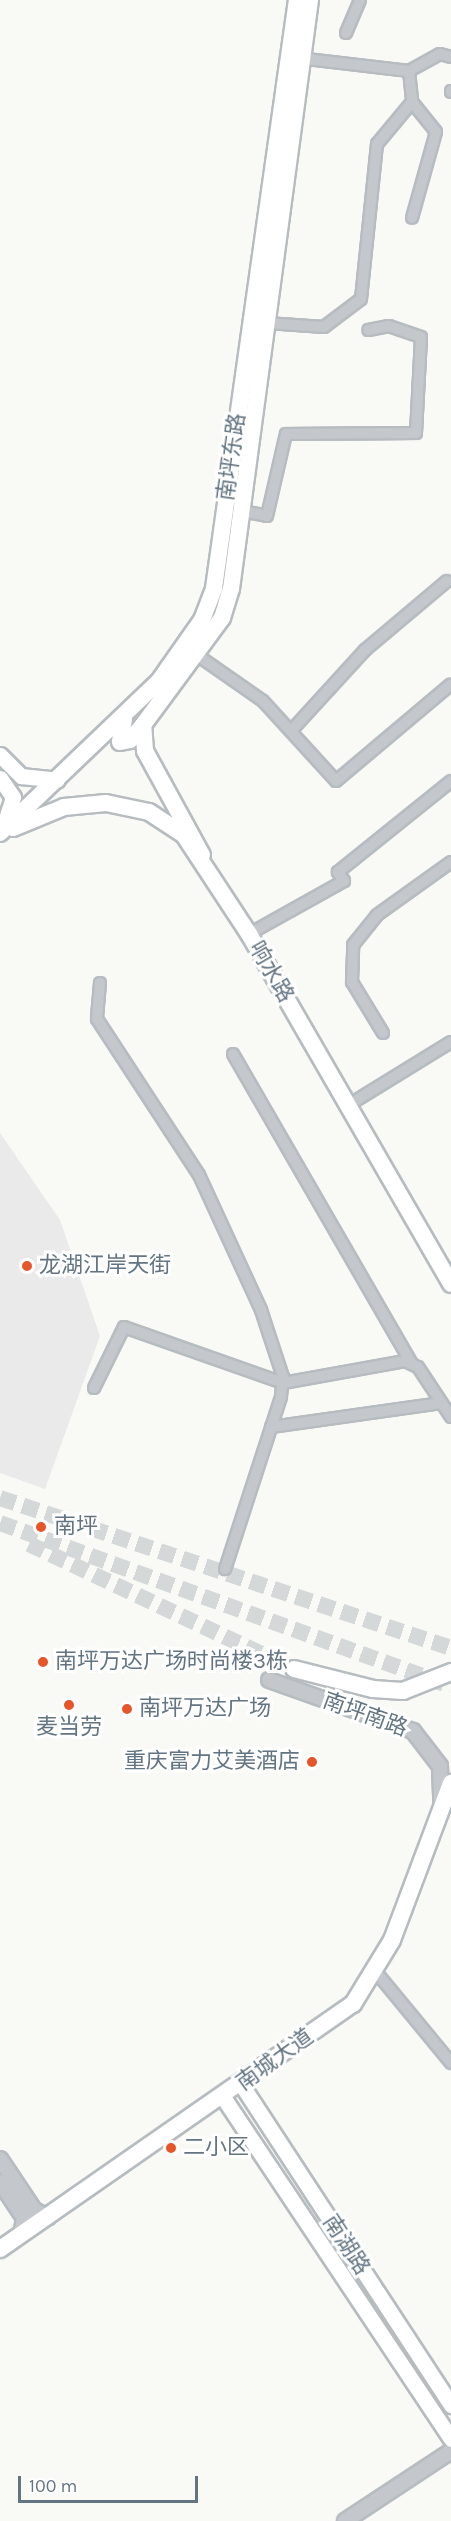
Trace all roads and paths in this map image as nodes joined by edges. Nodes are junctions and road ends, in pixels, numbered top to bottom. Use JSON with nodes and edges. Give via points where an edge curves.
{"nodes":[{"id":1,"x":297,"y":0,"type":"edge"},
{"id":2,"x":310,"y":0,"type":"edge"},
{"id":3,"x":360,"y":0,"type":"edge"},
{"id":4,"x":346,"y":33,"type":"dead end"},
{"id":5,"x":451,"y":57,"type":"edge"},
{"id":6,"x":296,"y":58,"type":"junction"},
{"id":7,"x":409,"y":71,"type":"junction"},
{"id":8,"x":412,"y":102,"type":"junction"},
{"id":9,"x":412,"y":218,"type":"dead end"},
{"id":10,"x":267,"y":323,"type":"junction"},
{"id":11,"x":368,"y":330,"type":"dead end"},
{"id":12,"x":242,"y":511,"type":"junction"},
{"id":13,"x":447,"y":581,"type":"dead end"},
{"id":14,"x":196,"y":655,"type":"junction"},
{"id":15,"x":451,"y":684,"type":"edge"},
{"id":16,"x":125,"y":718,"type":"junction"},
{"id":17,"x":143,"y":725,"type":"junction"},
{"id":18,"x":291,"y":731,"type":"junction"},
{"id":19,"x":0,"y":755,"type":"edge"},
{"id":20,"x":0,"y":778,"type":"edge"},
{"id":21,"x":57,"y":780,"type":"junction"},
{"id":22,"x":451,"y":781,"type":"edge"},
{"id":23,"x":0,"y":833,"type":"edge"},
{"id":24,"x":202,"y":855,"type":"junction"},
{"id":25,"x":451,"y":862,"type":"edge"},
{"id":26,"x":249,"y":934,"type":"junction"},
{"id":27,"x":100,"y":983,"type":"dead end"},
{"id":28,"x":382,"y":1033,"type":"dead end"},
{"id":29,"x":451,"y":1042,"type":"edge"},
{"id":30,"x":232,"y":1054,"type":"dead end"},
{"id":31,"x":347,"y":1106,"type":"junction"},
{"id":32,"x":451,"y":1284,"type":"edge"},
{"id":33,"x":412,"y":1364,"type":"junction"},
{"id":34,"x":283,"y":1383,"type":"junction"},
{"id":35,"x":94,"y":1388,"type":"dead end"},
{"id":36,"x":441,"y":1403,"type":"junction"},
{"id":37,"x":451,"y":1418,"type":"edge"},
{"id":38,"x":271,"y":1427,"type":"junction"},
{"id":39,"x":225,"y":1569,"type":"dead end"},
{"id":40,"x":294,"y":1669,"type":"tunnel mouth"},
{"id":41,"x":451,"y":1672,"type":"edge"},
{"id":42,"x":269,"y":1680,"type":"dead end"},
{"id":43,"x":450,"y":1785,"type":"edge"},
{"id":44,"x":441,"y":1809,"type":"junction"},
{"id":45,"x":376,"y":1972,"type":"junction"},
{"id":46,"x":451,"y":2063,"type":"edge"},
{"id":47,"x":241,"y":2084,"type":"junction"},
{"id":48,"x":223,"y":2097,"type":"junction"},
{"id":49,"x":0,"y":2159,"type":"edge"},
{"id":50,"x":0,"y":2182,"type":"edge"},
{"id":51,"x":48,"y":2217,"type":"junction"},
{"id":52,"x":21,"y":2235,"type":"junction"},
{"id":53,"x":0,"y":2249,"type":"edge"},
{"id":54,"x":451,"y":2405,"type":"edge"},
{"id":55,"x":451,"y":2439,"type":"edge"},
{"id":56,"x":451,"y":2451,"type":"edge"},
{"id":57,"x":345,"y":2521,"type":"edge"}],
"edges":[{"from":1,"to":6,"type":"main road","name":"南坪东路"},
{"from":2,"to":6,"type":"main road","name":"南坪东路"},
{"from":3,"to":4,"type":"street"},
{"from":5,"to":7,"type":"street","via":[[440,54]]},
{"from":6,"to":7,"type":"street"},
{"from":6,"to":10,"type":"main road","name":"南坪东路"},
{"from":6,"to":16,"type":"main road","name":"南坪东路","via":[[214,588],[182,651]]},
{"from":7,"to":8,"type":"street"},
{"from":8,"to":9,"type":"street","via":[[436,132]]},
{"from":8,"to":10,"type":"street","via":[[377,144],[361,298],[324,327]]},
{"from":10,"to":12,"type":"main road","name":"南坪东路"},
{"from":11,"to":12,"type":"street","via":[[390,326],[421,337],[416,433],[286,434],[267,516]]},
{"from":12,"to":14,"type":"main road","name":"南坪东路","via":[[222,618]]},
{"from":13,"to":18,"type":"street","via":[[365,650]]},
{"from":14,"to":17,"type":"main road","name":"南坪东路"},
{"from":14,"to":18,"type":"street","via":[[263,701]]},
{"from":15,"to":18,"type":"street","via":[[336,781]]},
{"from":16,"to":17,"type":"main road","name":"南坪东路","via":[[120,742],[130,740]]},
{"from":16,"to":21,"type":"main road","name":"南坪东路"},
{"from":17,"to":24,"type":"main road","via":[[144,751]]},
{"from":19,"to":21,"type":"main road","via":[[21,776]]},
{"from":20,"to":23,"type":"main road","via":[[14,808]]},
{"from":21,"to":23,"type":"main road","name":"南坪东路"},
{"from":22,"to":26,"type":"street","via":[[338,872],[344,881]]},
{"from":23,"to":24,"type":"main road","name":"响水路","via":[[64,807],[106,803],[149,812],[184,835]]},
{"from":24,"to":26,"type":"main road","name":"响水路"},
{"from":25,"to":28,"type":"street","via":[[377,915],[353,945],[352,982]]},
{"from":26,"to":31,"type":"main road","name":"响水路"},
{"from":27,"to":34,"type":"street","via":[[97,1019],[199,1175],[261,1310]]},
{"from":29,"to":31,"type":"street"},
{"from":30,"to":33,"type":"street"},
{"from":31,"to":32,"type":"main road","name":"响水路"},
{"from":33,"to":34,"type":"street"},
{"from":33,"to":36,"type":"street"},
{"from":34,"to":35,"type":"street","via":[[124,1328]]},
{"from":34,"to":38,"type":"street"},
{"from":36,"to":37,"type":"street"},
{"from":36,"to":38,"type":"street"},
{"from":38,"to":39,"type":"street"},
{"from":40,"to":41,"type":"main road","via":[[373,1689],[403,1691]]},
{"from":42,"to":44,"type":"street","name":"南坪南路","via":[[387,1720],[426,1740],[440,1766]]},
{"from":43,"to":44,"type":"main road","name":"南城大道"},
{"from":44,"to":45,"type":"main road","name":"南城大道"},
{"from":45,"to":46,"type":"street"},
{"from":45,"to":47,"type":"main road","name":"南城大道","via":[[352,2004]]},
{"from":47,"to":48,"type":"main road","name":"南城大道"},
{"from":47,"to":54,"type":"main road","name":"南湖路"},
{"from":48,"to":51,"type":"main road","name":"南城大道"},
{"from":48,"to":55,"type":"main road"},
{"from":49,"to":51,"type":"street","via":[[34,2210]]},
{"from":50,"to":52,"type":"street","via":[[24,2218]]},
{"from":51,"to":52,"type":"main road","name":"南城大道"},
{"from":52,"to":53,"type":"main road","name":"南城大道"},
{"from":56,"to":57,"type":"street"}]}
